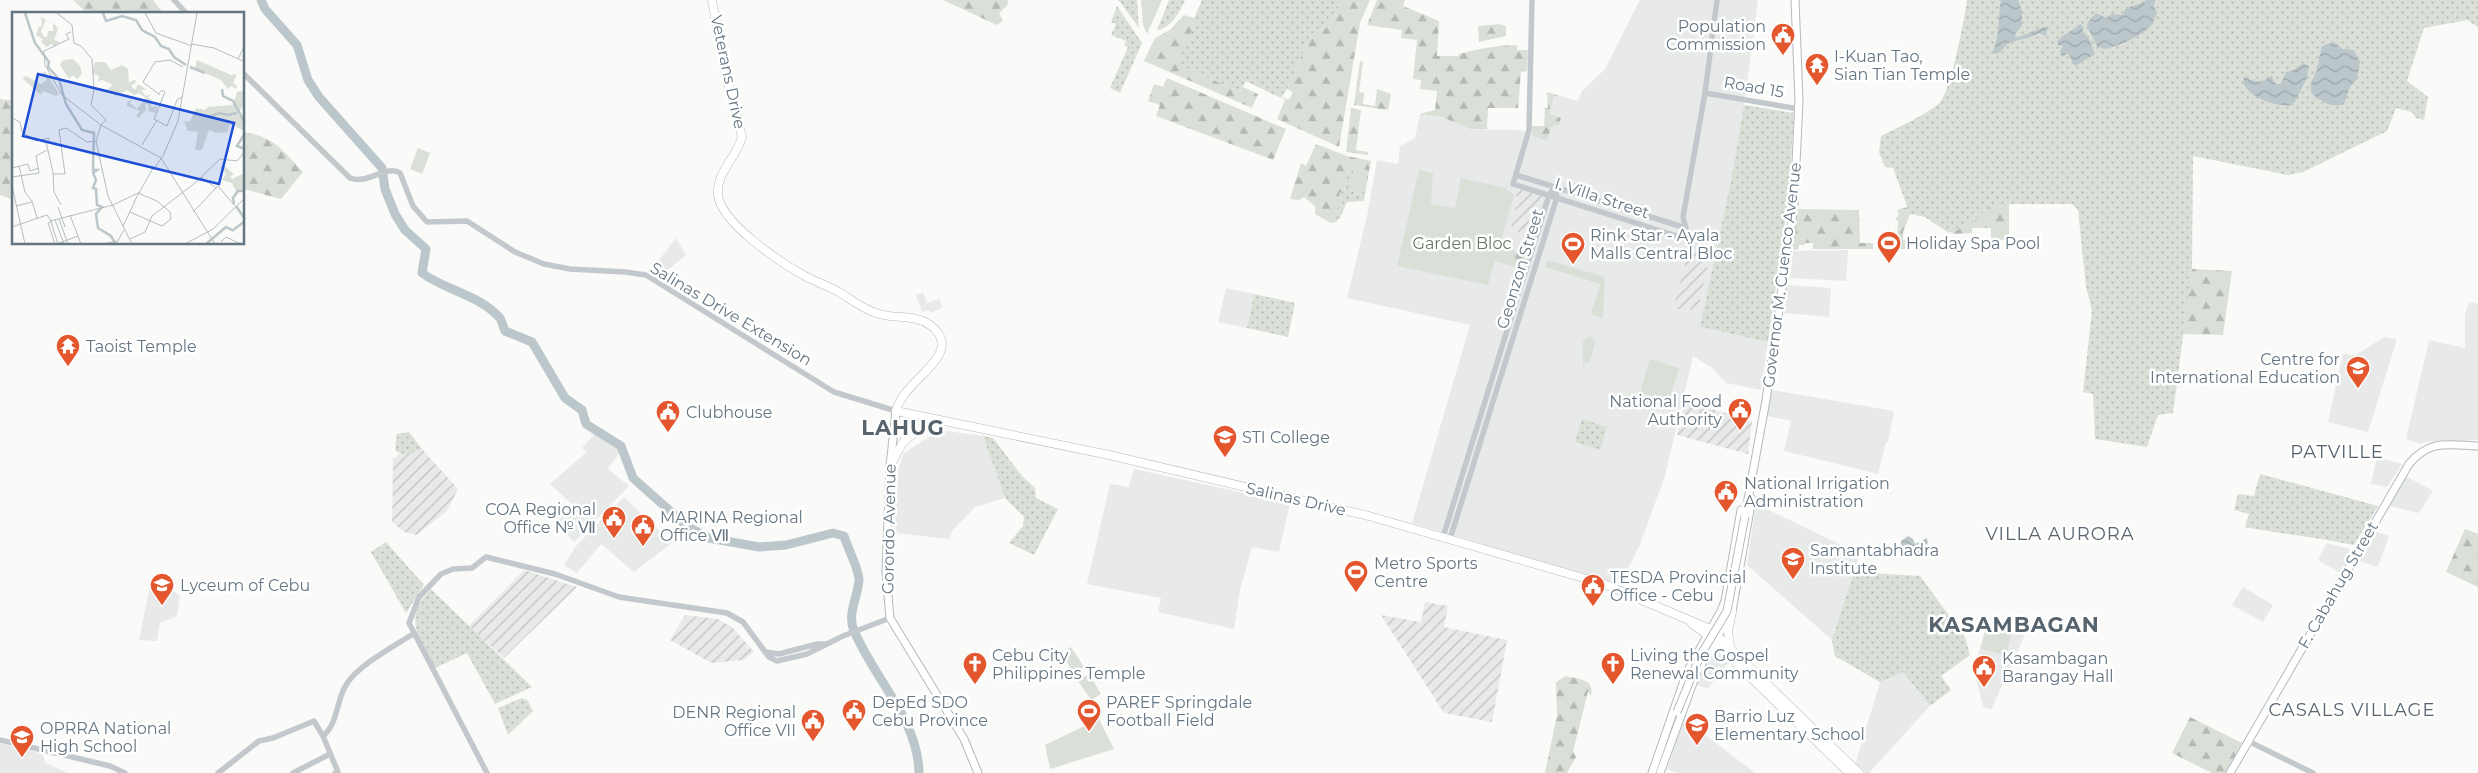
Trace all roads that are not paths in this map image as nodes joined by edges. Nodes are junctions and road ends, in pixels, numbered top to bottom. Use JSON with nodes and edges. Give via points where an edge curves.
{"nodes":[{"id":1,"x":174,"y":0,"type":"edge"},
{"id":2,"x":712,"y":0,"type":"edge"},
{"id":3,"x":1532,"y":0,"type":"edge"},
{"id":4,"x":1717,"y":0,"type":"edge"},
{"id":5,"x":1795,"y":0,"type":"edge"},
{"id":6,"x":185,"y":12,"type":"edge"},
{"id":7,"x":245,"y":75,"type":"edge"},
{"id":8,"x":1705,"y":93,"type":"junction"},
{"id":9,"x":1799,"y":109,"type":"junction"},
{"id":10,"x":1516,"y":175,"type":"junction"},
{"id":11,"x":1555,"y":187,"type":"junction"},
{"id":12,"x":1549,"y":195,"type":"junction"},
{"id":13,"x":1557,"y":197,"type":"junction"},
{"id":14,"x":1683,"y":217,"type":"junction"},
{"id":15,"x":1676,"y":225,"type":"junction"},
{"id":16,"x":1686,"y":228,"type":"junction"},
{"id":17,"x":1673,"y":235,"type":"junction"},
{"id":18,"x":896,"y":411,"type":"junction"},
{"id":19,"x":932,"y":420,"type":"junction"},
{"id":20,"x":2478,"y":446,"type":"edge"},
{"id":21,"x":1755,"y":459,"type":"junction"},
{"id":22,"x":890,"y":466,"type":"junction"},
{"id":23,"x":1447,"y":538,"type":"junction"},
{"id":24,"x":1723,"y":607,"type":"junction"},
{"id":25,"x":1732,"y":612,"type":"junction"},
{"id":26,"x":890,"y":618,"type":"junction"},
{"id":27,"x":1709,"y":631,"type":"junction"},
{"id":28,"x":413,"y":634,"type":"junction"},
{"id":29,"x":1717,"y":638,"type":"junction"},
{"id":30,"x":1728,"y":648,"type":"junction"},
{"id":31,"x":1695,"y":656,"type":"junction"},
{"id":32,"x":1705,"y":657,"type":"junction"},
{"id":33,"x":323,"y":736,"type":"junction"},
{"id":34,"x":0,"y":740,"type":"edge"},
{"id":35,"x":2248,"y":741,"type":"junction"},
{"id":36,"x":330,"y":754,"type":"junction"},
{"id":37,"x":125,"y":773,"type":"edge"},
{"id":38,"x":218,"y":773,"type":"edge"},
{"id":39,"x":294,"y":773,"type":"edge"},
{"id":40,"x":335,"y":773,"type":"edge"},
{"id":41,"x":487,"y":773,"type":"edge"},
{"id":42,"x":978,"y":773,"type":"edge"},
{"id":43,"x":1652,"y":773,"type":"edge"},
{"id":44,"x":1656,"y":773,"type":"edge"},
{"id":45,"x":1660,"y":773,"type":"edge"},
{"id":46,"x":1849,"y":773,"type":"edge"},
{"id":47,"x":1858,"y":773,"type":"edge"},
{"id":48,"x":2230,"y":773,"type":"edge"},
{"id":49,"x":2313,"y":773,"type":"edge"}],
"edges":[{"from":1,"to":6,"type":"street"},
{"from":2,"to":18,"type":"main road","name":"Veterans Drive","via":[[724,67],[742,137],[740,146],[721,175],[718,196],[721,204],[733,222],[804,276],[868,310],[920,320],[935,330],[941,339],[935,362],[904,392]]},
{"from":3,"to":10,"type":"street","via":[[1529,130]]},
{"from":4,"to":8,"type":"street"},
{"from":5,"to":9,"type":"main road","name":"Governor M. Cuenco Avenue"},
{"from":7,"to":18,"type":"street","name":"Salinas Drive Extension","via":[[350,178],[359,181],[391,171],[400,173],[412,206],[427,222],[467,221],[515,252],[544,264],[646,275],[834,392]]},
{"from":8,"to":9,"type":"street","name":"Road 15"},
{"from":8,"to":14,"type":"street"},
{"from":9,"to":21,"type":"main road","name":"Governor M. Cuenco Avenue","via":[[1794,205]]},
{"from":10,"to":11,"type":"street","name":"I. Villa Street"},
{"from":10,"to":12,"type":"street","name":"I. Villa Street","via":[[1513,184]]},
{"from":11,"to":12,"type":"street","name":"Geonzon Street"},
{"from":11,"to":13,"type":"street","name":"Geonzon Street"},
{"from":11,"to":15,"type":"street","name":"I. Villa Street"},
{"from":12,"to":13,"type":"street","name":"I. Villa Street"},
{"from":12,"to":23,"type":"street","name":"Geonzon Street"},
{"from":13,"to":17,"type":"street","name":"I. Villa Street"},
{"from":13,"to":23,"type":"street","name":"Geonzon Street"},
{"from":14,"to":15,"type":"street"},
{"from":14,"to":16,"type":"street"},
{"from":15,"to":16,"type":"street","name":"I. Villa Street"},
{"from":15,"to":17,"type":"street"},
{"from":16,"to":17,"type":"street","name":"I. Villa Street","via":[[1683,238]]},
{"from":18,"to":19,"type":"main road","name":"Salinas Drive"},
{"from":18,"to":22,"type":"main road","name":"Gorordo Avenue"},
{"from":19,"to":22,"type":"main road","via":[[903,442]]},
{"from":19,"to":23,"type":"main road","name":"Salinas Drive","via":[[1109,455],[1370,516]]},
{"from":20,"to":35,"type":"main road","name":"F. Cabahug Street","via":[[2432,446],[2418,453],[2409,464]]},
{"from":21,"to":24,"type":"main road","name":"Governor M. Cuenco Avenue","via":[[1751,465]]},
{"from":21,"to":25,"type":"main road","name":"Governor M. Cuenco Avenue","via":[[1750,517]]},
{"from":21,"to":44,"type":"main road","name":"Governor M. Cuenco Avenue","bridge":true,"via":[[1727,611],[1700,656]]},
{"from":22,"to":26,"type":"main road","name":"Gorordo Avenue","via":[[886,589]]},
{"from":23,"to":27,"type":"main road","name":"Salinas Drive","via":[[1604,584]]},
{"from":24,"to":25,"type":"main road","via":[[1726,612]]},
{"from":24,"to":27,"type":"main road","name":"Governor M. Cuenco Avenue"},
{"from":25,"to":29,"type":"main road","name":"Governor M. Cuenco Avenue"},
{"from":25,"to":30,"type":"main road"},
{"from":26,"to":28,"type":"street","via":[[807,654],[777,661],[769,657],[742,622],[721,611],[619,597],[555,574],[486,557],[472,568],[447,571],[435,580],[411,614],[409,623]]},
{"from":26,"to":42,"type":"main road","name":"Gorordo Avenue","via":[[964,739]]},
{"from":27,"to":29,"type":"main road","name":"Salinas Drive"},
{"from":27,"to":31,"type":"main road","name":"Governor M. Cuenco Avenue"},
{"from":28,"to":33,"type":"street","via":[[351,677],[342,691],[329,731]]},
{"from":28,"to":41,"type":"street"},
{"from":29,"to":30,"type":"main road","name":"Salinas Drive"},
{"from":29,"to":32,"type":"main road","name":"Governor M. Cuenco Avenue"},
{"from":30,"to":32,"type":"main road"},
{"from":30,"to":46,"type":"main road"},
{"from":30,"to":47,"type":"main road"},
{"from":31,"to":32,"type":"main road"},
{"from":31,"to":43,"type":"main road","name":"Governor M. Cuenco Avenue","via":[[1672,709]]},
{"from":32,"to":45,"type":"main road","name":"Governor M. Cuenco Avenue"},
{"from":33,"to":36,"type":"street"},
{"from":33,"to":38,"type":"street","via":[[314,722],[259,741]]},
{"from":34,"to":37,"type":"street","via":[[110,766]]},
{"from":35,"to":48,"type":"main road","name":"F. Cabahug Street"},
{"from":35,"to":49,"type":"street"},
{"from":36,"to":39,"type":"street"},
{"from":36,"to":40,"type":"street","via":[[338,772]]}]}
